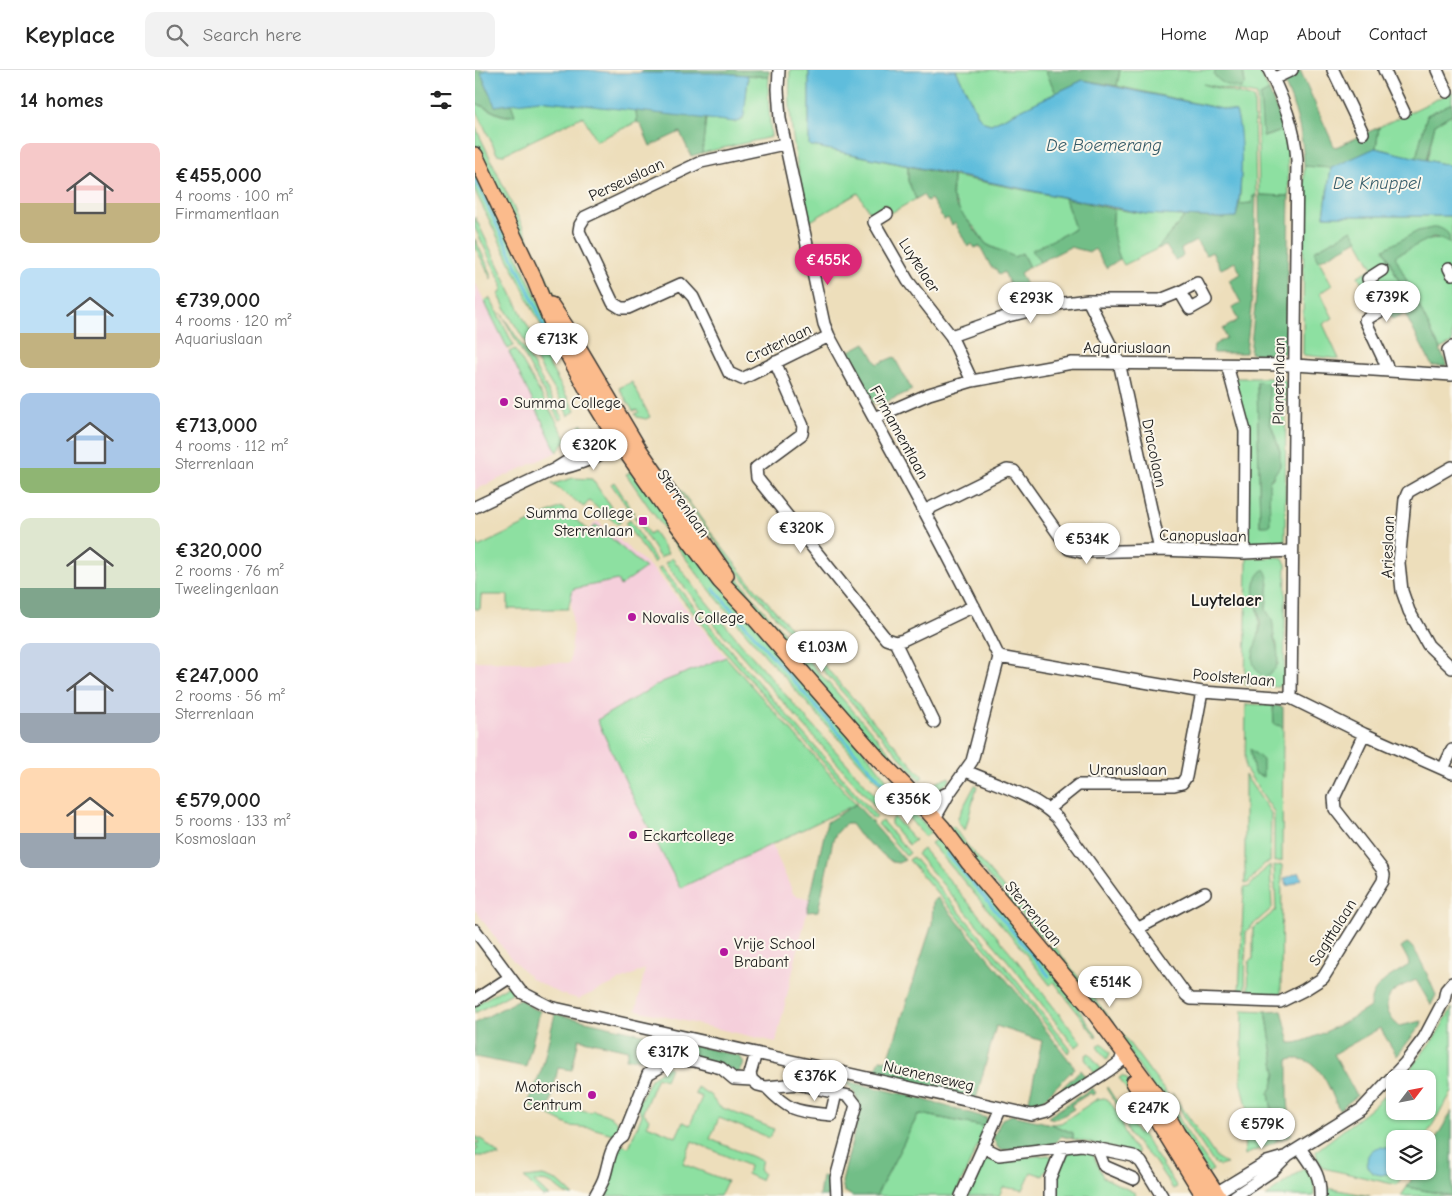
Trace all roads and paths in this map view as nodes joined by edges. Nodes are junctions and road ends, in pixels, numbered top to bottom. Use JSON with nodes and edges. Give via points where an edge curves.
{"nodes":[{"id":1,"x":779,"y":70,"type":"edge"},
{"id":2,"x":1292,"y":70,"type":"edge"},
{"id":3,"x":1333,"y":70,"type":"edge"},
{"id":4,"x":1384,"y":70,"type":"edge"},
{"id":5,"x":1437,"y":70,"type":"edge"},
{"id":6,"x":1271,"y":74,"type":"edge"},
{"id":7,"x":1447,"y":92,"type":"dead end"},
{"id":8,"x":1404,"y":112,"type":"dead end"},
{"id":9,"x":1363,"y":133,"type":"dead end"},
{"id":10,"x":784,"y":144,"type":"junction"},
{"id":11,"x":475,"y":155,"type":"edge"},
{"id":12,"x":887,"y":214,"type":"dead end"},
{"id":13,"x":1382,"y":270,"type":"dead end"},
{"id":14,"x":1180,"y":292,"type":"dead end"},
{"id":15,"x":1088,"y":300,"type":"junction"},
{"id":16,"x":829,"y":336,"type":"junction"},
{"id":17,"x":951,"y":336,"type":"junction"},
{"id":18,"x":1452,"y":347,"type":"edge"},
{"id":19,"x":775,"y":362,"type":"junction"},
{"id":20,"x":1119,"y":362,"type":"junction"},
{"id":21,"x":1227,"y":365,"type":"junction"},
{"id":22,"x":1295,"y":365,"type":"junction"},
{"id":23,"x":1452,"y":367,"type":"edge"},
{"id":24,"x":1389,"y":371,"type":"junction"},
{"id":25,"x":1452,"y":375,"type":"edge"},
{"id":26,"x":742,"y":379,"type":"joint"},
{"id":27,"x":972,"y":381,"type":"junction"},
{"id":28,"x":874,"y":418,"type":"junction"},
{"id":29,"x":620,"y":435,"type":"junction"},
{"id":30,"x":1452,"y":466,"type":"edge"},
{"id":31,"x":475,"y":507,"type":"edge"},
{"id":32,"x":924,"y":511,"type":"junction"},
{"id":33,"x":1160,"y":550,"type":"junction"},
{"id":34,"x":1292,"y":552,"type":"junction"},
{"id":35,"x":1244,"y":553,"type":"junction"},
{"id":36,"x":974,"y":606,"type":"junction"},
{"id":37,"x":895,"y":642,"type":"junction"},
{"id":38,"x":999,"y":657,"type":"junction"},
{"id":39,"x":1452,"y":668,"type":"edge"},
{"id":40,"x":1202,"y":692,"type":"junction"},
{"id":41,"x":1291,"y":698,"type":"junction"},
{"id":42,"x":934,"y":722,"type":"dead end"},
{"id":43,"x":1364,"y":734,"type":"junction"},
{"id":44,"x":1452,"y":750,"type":"edge"},
{"id":45,"x":879,"y":760,"type":"junction"},
{"id":46,"x":966,"y":771,"type":"junction"},
{"id":47,"x":1448,"y":771,"type":"edge"},
{"id":48,"x":950,"y":792,"type":"junction"},
{"id":49,"x":922,"y":804,"type":"junction"},
{"id":50,"x":1048,"y":809,"type":"junction"},
{"id":51,"x":935,"y":818,"type":"junction"},
{"id":52,"x":969,"y":863,"type":"junction"},
{"id":53,"x":1205,"y":893,"type":"dead end"},
{"id":54,"x":1137,"y":929,"type":"junction"},
{"id":55,"x":475,"y":930,"type":"edge"},
{"id":56,"x":509,"y":978,"type":"junction"},
{"id":57,"x":1452,"y":983,"type":"edge"},
{"id":58,"x":475,"y":1000,"type":"edge"},
{"id":59,"x":755,"y":1053,"type":"junction"},
{"id":60,"x":1122,"y":1056,"type":"junction"},
{"id":61,"x":752,"y":1080,"type":"junction"},
{"id":62,"x":766,"y":1087,"type":"junction"},
{"id":63,"x":836,"y":1093,"type":"junction"},
{"id":64,"x":1001,"y":1108,"type":"junction"},
{"id":65,"x":1063,"y":1146,"type":"junction"},
{"id":66,"x":983,"y":1147,"type":"junction"},
{"id":67,"x":1097,"y":1148,"type":"junction"},
{"id":68,"x":1300,"y":1148,"type":"junction"},
{"id":69,"x":1288,"y":1155,"type":"junction"},
{"id":70,"x":1151,"y":1178,"type":"junction"},
{"id":71,"x":1213,"y":1195,"type":"edge"},
{"id":72,"x":595,"y":1196,"type":"edge"},
{"id":73,"x":837,"y":1196,"type":"edge"},
{"id":74,"x":961,"y":1196,"type":"edge"},
{"id":75,"x":1050,"y":1196,"type":"edge"},
{"id":76,"x":1162,"y":1196,"type":"edge"},
{"id":77,"x":1235,"y":1196,"type":"edge"},
{"id":78,"x":1320,"y":1196,"type":"edge"}],
"edges":[{"from":1,"to":10,"type":"street","name":"Firmamentlaan"},
{"from":2,"to":6,"type":"street"},
{"from":3,"to":9,"type":"street"},
{"from":4,"to":8,"type":"street"},
{"from":5,"to":7,"type":"street"},
{"from":6,"to":22,"type":"street","name":"Planetenlaan","via":[[1290,117],[1296,144]]},
{"from":10,"to":16,"type":"street","name":"Firmamentlaan"},
{"from":10,"to":26,"type":"street","name":"Perseuslaan","via":[[701,162],[585,217],[580,225],[579,231],[613,303],[628,308],[681,284],[693,297],[729,373]]},
{"from":11,"to":29,"type":"main road","name":"Sterrenlaan","via":[[535,281],[568,330]]},
{"from":12,"to":17,"type":"street","name":"Luytelaer","via":[[874,222],[908,281]]},
{"from":13,"to":24,"type":"street","via":[[1368,278],[1384,309],[1365,320]]},
{"from":14,"to":15,"type":"street","via":[[1160,300]]},
{"from":15,"to":17,"type":"street","via":[[1009,316]]},
{"from":15,"to":20,"type":"street"},
{"from":16,"to":19,"type":"street","name":"Craterlaan"},
{"from":16,"to":28,"type":"street","name":"Firmamentlaan"},
{"from":17,"to":27,"type":"street","name":"Luytelaer"},
{"from":18,"to":23,"type":"street","via":[[1447,354]]},
{"from":19,"to":26,"type":"street","name":"Craterlaan"},
{"from":19,"to":37,"type":"street","via":[[803,426],[802,434],[756,468],[757,478],[886,639]]},
{"from":20,"to":21,"type":"street","name":"Aquariuslaan"},
{"from":20,"to":27,"type":"street","name":"Aquariuslaan","via":[[1072,363]]},
{"from":20,"to":33,"type":"street","name":"Dracolaan"},
{"from":21,"to":22,"type":"street","name":"Aquariuslaan"},
{"from":21,"to":35,"type":"street","via":[[1245,431]]},
{"from":22,"to":24,"type":"street","name":"Aquariuslaan"},
{"from":22,"to":34,"type":"street","name":"Planetenlaan"},
{"from":24,"to":25,"type":"street","name":"Aquariuslaan"},
{"from":27,"to":28,"type":"street","name":"Aquariuslaan","via":[[929,394]]},
{"from":28,"to":32,"type":"street","name":"Firmamentlaan"},
{"from":29,"to":31,"type":"street","via":[[586,461],[555,469]]},
{"from":29,"to":45,"type":"main road","name":"Sterrenlaan","via":[[720,582]]},
{"from":30,"to":39,"type":"street","name":"Arieslaan","via":[[1408,492],[1399,563],[1402,590],[1409,611],[1428,645]]},
{"from":32,"to":33,"type":"street","name":"Canopuslaan","via":[[1007,470],[1014,471],[1069,549],[1081,552]]},
{"from":32,"to":36,"type":"street","name":"Firmamentlaan"},
{"from":33,"to":35,"type":"street","name":"Canopuslaan"},
{"from":34,"to":35,"type":"street","name":"Canopuslaan"},
{"from":34,"to":41,"type":"street","name":"Planetenlaan"},
{"from":36,"to":37,"type":"street"},
{"from":36,"to":38,"type":"street","name":"Firmamentlaan"},
{"from":37,"to":42,"type":"street"},
{"from":38,"to":40,"type":"street","name":"Poolsterlaan"},
{"from":38,"to":46,"type":"street","via":[[972,761]]},
{"from":40,"to":41,"type":"street","name":"Poolsterlaan"},
{"from":40,"to":50,"type":"street","name":"Uranuslaan","via":[[1187,777],[1181,782],[1174,785],[1078,785]]},
{"from":41,"to":43,"type":"street","name":"Poolsterlaan"},
{"from":43,"to":47,"type":"street","name":"Poolsterlaan"},
{"from":43,"to":54,"type":"street","name":"Sagittalaan","via":[[1334,798],[1335,808],[1382,869],[1383,881],[1323,978],[1280,1002],[1191,999]]},
{"from":44,"to":47,"type":"street"},
{"from":45,"to":49,"type":"main road","name":"Sterrenlaan"},
{"from":45,"to":52,"type":"main road","name":"Sterrenlaan","via":[[923,821]]},
{"from":46,"to":48,"type":"street"},
{"from":46,"to":50,"type":"street","name":"Sagittalaan"},
{"from":48,"to":49,"type":"street"},
{"from":48,"to":51,"type":"street"},
{"from":49,"to":51,"type":"main road","name":"Sterrenlaan"},
{"from":50,"to":54,"type":"street","name":"Sagittalaan"},
{"from":51,"to":52,"type":"main road","name":"Sterrenlaan"},
{"from":52,"to":60,"type":"main road","name":"Sterrenlaan","via":[[1072,987],[1083,1011]]},
{"from":53,"to":54,"type":"street"},
{"from":55,"to":56,"type":"street","name":"Nuenenseweg"},
{"from":56,"to":58,"type":"street"},
{"from":56,"to":59,"type":"street","name":"Nuenenseweg","via":[[521,992],[549,1007]]},
{"from":57,"to":68,"type":"street","via":[[1424,1038],[1405,1063],[1362,1109]]},
{"from":59,"to":61,"type":"street"},
{"from":59,"to":64,"type":"street","name":"Nuenenseweg"},
{"from":60,"to":64,"type":"street","name":"Nuenenseweg","via":[[1086,1086],[1047,1111],[1033,1115]]},
{"from":60,"to":71,"type":"main road","name":"Sterrenlaan","via":[[1149,1105]]},
{"from":61,"to":62,"type":"street"},
{"from":61,"to":72,"type":"street","via":[[734,1079],[721,1068],[694,1061],[673,1060],[649,1074],[623,1137],[617,1141],[609,1157],[604,1180]]},
{"from":62,"to":63,"type":"street","via":[[798,1084]]},
{"from":62,"to":63,"type":"street","via":[[796,1111],[831,1115]]},
{"from":63,"to":73,"type":"street","via":[[849,1096],[856,1105],[836,1178]]},
{"from":64,"to":66,"type":"street"},
{"from":65,"to":66,"type":"street","via":[[999,1155]]},
{"from":65,"to":67,"type":"street"},
{"from":65,"to":75,"type":"street","via":[[1050,1178]]},
{"from":66,"to":74,"type":"street"},
{"from":67,"to":70,"type":"street","via":[[1133,1156]]},
{"from":67,"to":70,"type":"street","via":[[1104,1166],[1137,1181]]},
{"from":68,"to":69,"type":"street"},
{"from":68,"to":78,"type":"street","via":[[1321,1183]]},
{"from":69,"to":71,"type":"street","via":[[1267,1162]]},
{"from":69,"to":77,"type":"street","via":[[1272,1171]]},
{"from":70,"to":76,"type":"street"}]}
